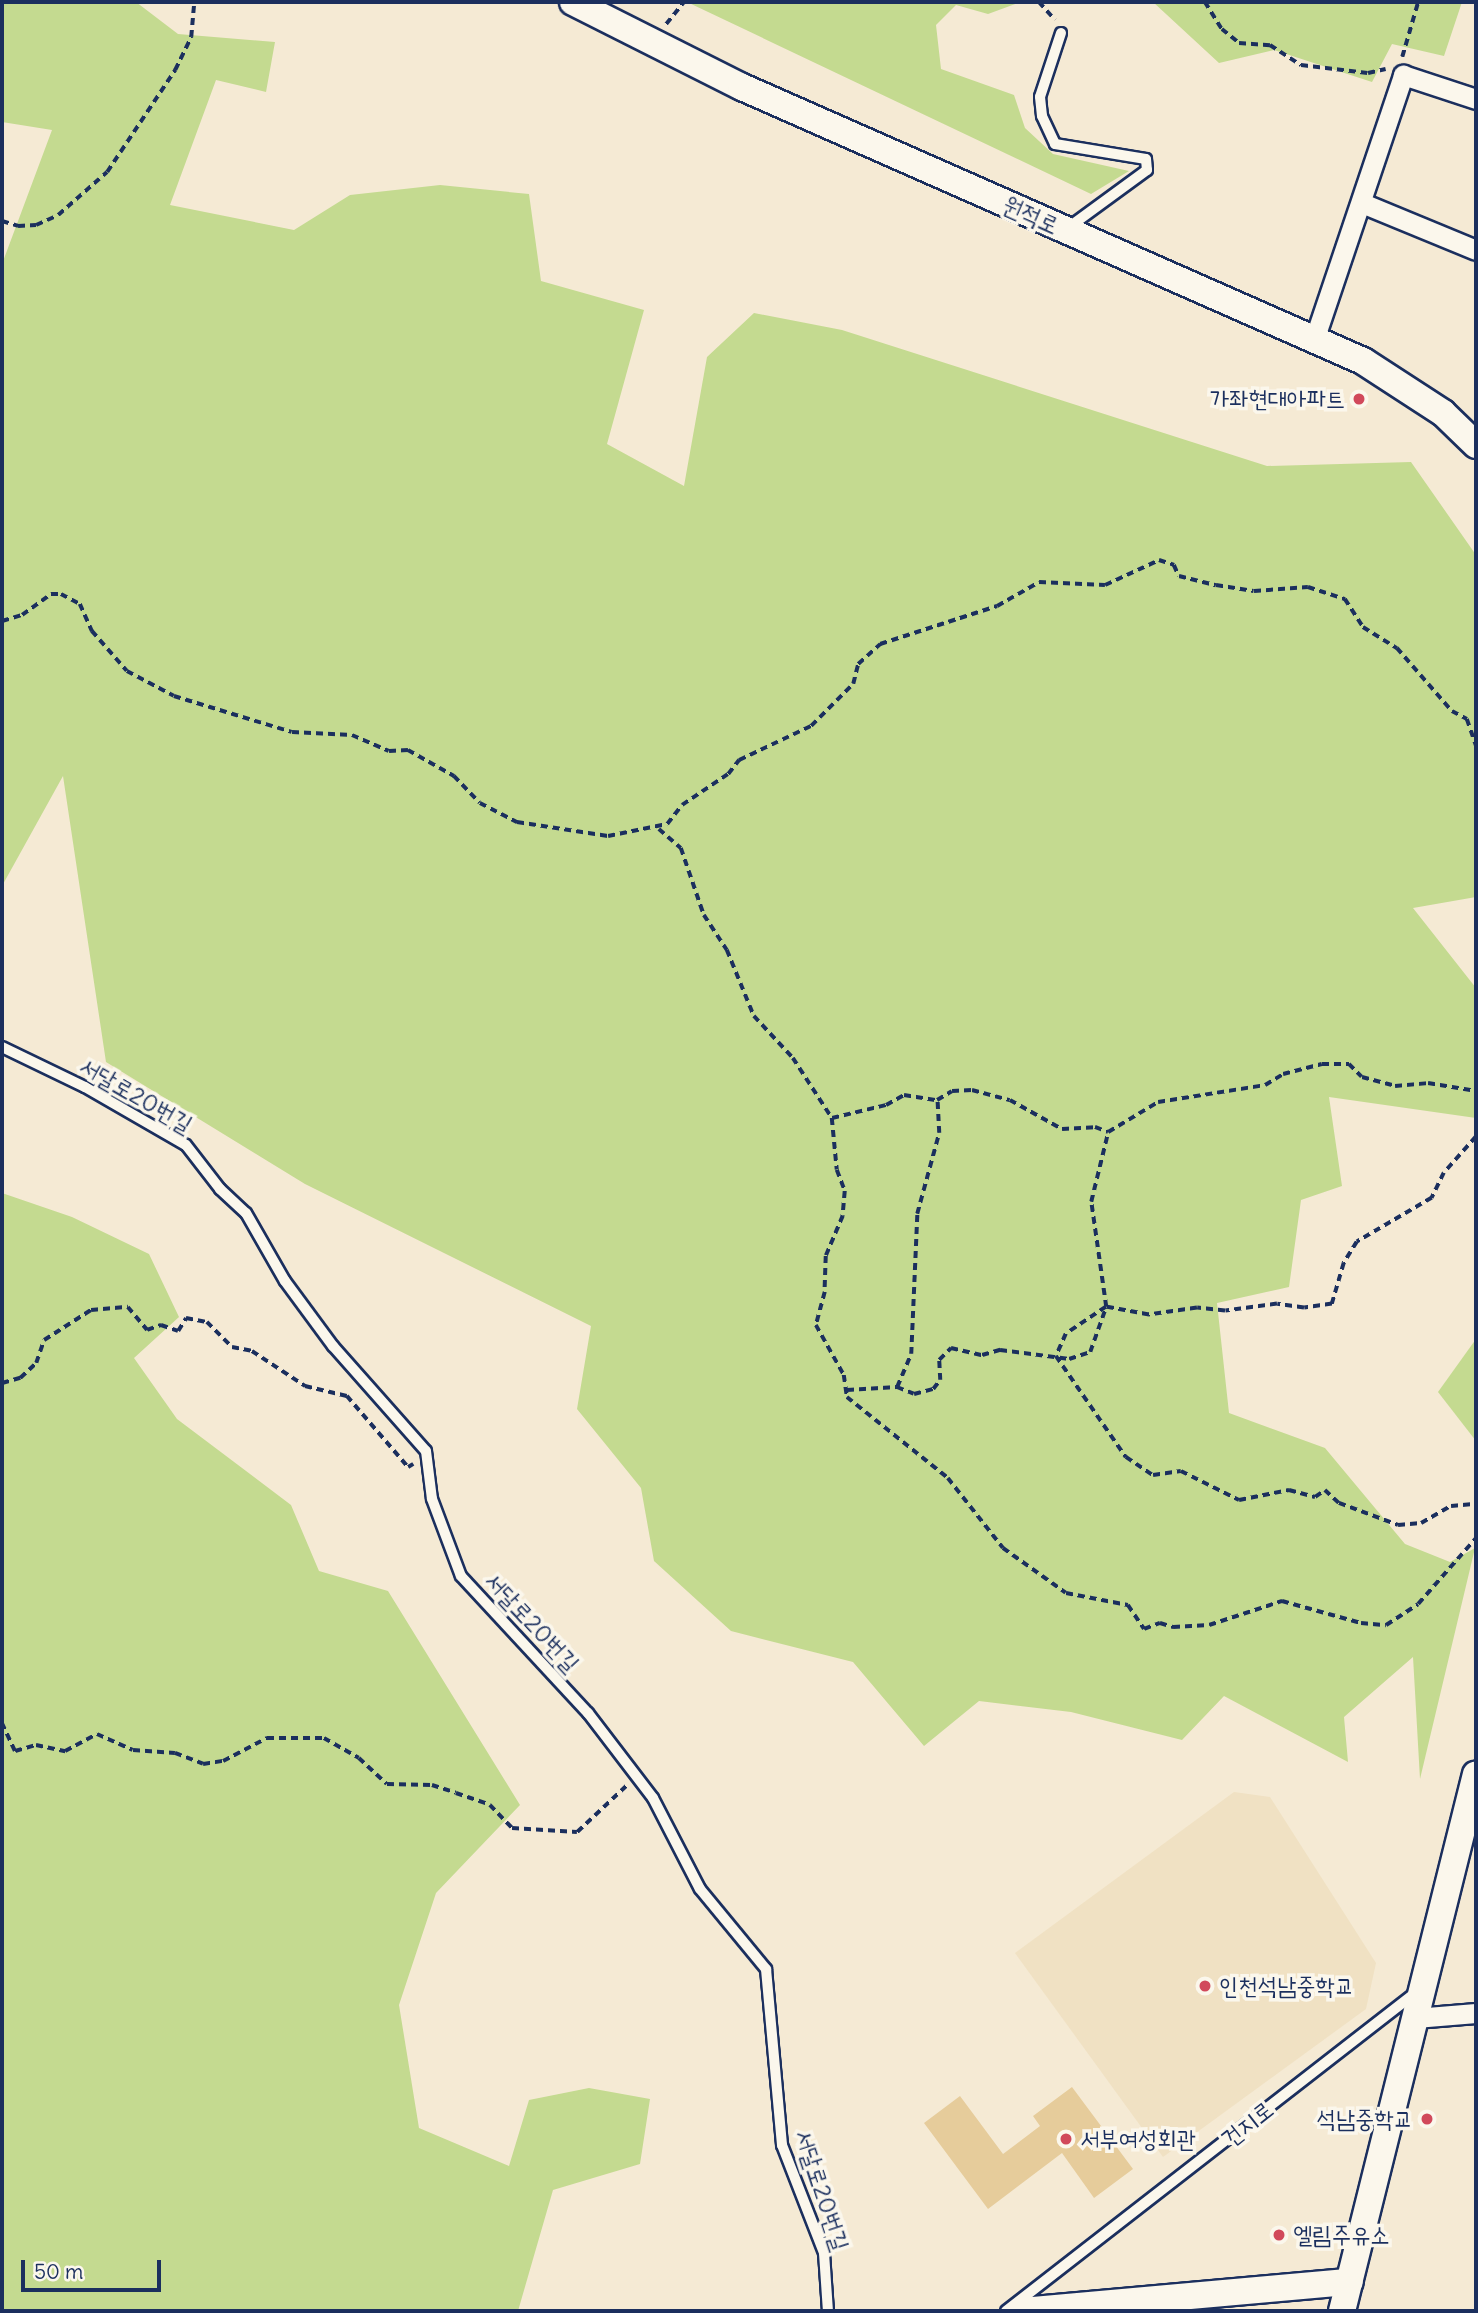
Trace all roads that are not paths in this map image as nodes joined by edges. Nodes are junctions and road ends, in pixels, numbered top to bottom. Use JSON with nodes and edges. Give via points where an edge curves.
{"nodes":[{"id":1,"x":573,"y":2,"type":"edge"},
{"id":2,"x":1061,"y":33,"type":"road end"},
{"id":3,"x":1476,"y":99,"type":"edge"},
{"id":4,"x":1362,"y":203,"type":"junction"},
{"id":5,"x":1064,"y":229,"type":"junction"},
{"id":6,"x":1476,"y":250,"type":"edge"},
{"id":7,"x":1314,"y":340,"type":"junction"},
{"id":8,"x":1476,"y":445,"type":"edge"},
{"id":9,"x":2,"y":1047,"type":"edge"},
{"id":10,"x":1476,"y":1774,"type":"edge"},
{"id":11,"x":1422,"y":1988,"type":"junction"},
{"id":12,"x":1476,"y":2013,"type":"edge"},
{"id":13,"x":1415,"y":2018,"type":"junction"},
{"id":14,"x":1350,"y":2282,"type":"junction"},
{"id":15,"x":828,"y":2311,"type":"edge"},
{"id":16,"x":1006,"y":2311,"type":"edge"},
{"id":17,"x":1022,"y":2311,"type":"edge"},
{"id":18,"x":1321,"y":2311,"type":"edge"},
{"id":19,"x":1342,"y":2311,"type":"edge"},
{"id":20,"x":1364,"y":2311,"type":"edge"}],
"edges":[{"from":1,"to":5,"type":"street","name":"원적로","via":[[754,93]]},
{"from":2,"to":5,"type":"lane","via":[[1040,97],[1042,116],[1055,144],[1146,159],[1147,170]]},
{"from":3,"to":4,"type":"street","via":[[1402,70]]},
{"from":4,"to":6,"type":"street"},
{"from":4,"to":7,"type":"street"},
{"from":5,"to":7,"type":"street","name":"원적로"},
{"from":7,"to":8,"type":"street","name":"원적로","via":[[1363,361],[1443,413]]},
{"from":9,"to":15,"type":"lane","name":"서달로20번길","via":[[85,1087],[186,1145],[220,1189],[246,1213],[285,1281],[333,1346],[426,1451],[432,1499],[461,1576],[588,1713],[679,1844],[700,1889],[770,1977],[782,2145],[824,2253]]},
{"from":10,"to":11,"type":"street"},
{"from":11,"to":13,"type":"street"},
{"from":11,"to":16,"type":"lane","name":"건지로"},
{"from":12,"to":13,"type":"street"},
{"from":13,"to":14,"type":"street"},
{"from":14,"to":17,"type":"street"},
{"from":14,"to":18,"type":"street"},
{"from":14,"to":19,"type":"street"},
{"from":14,"to":20,"type":"street"}]}
